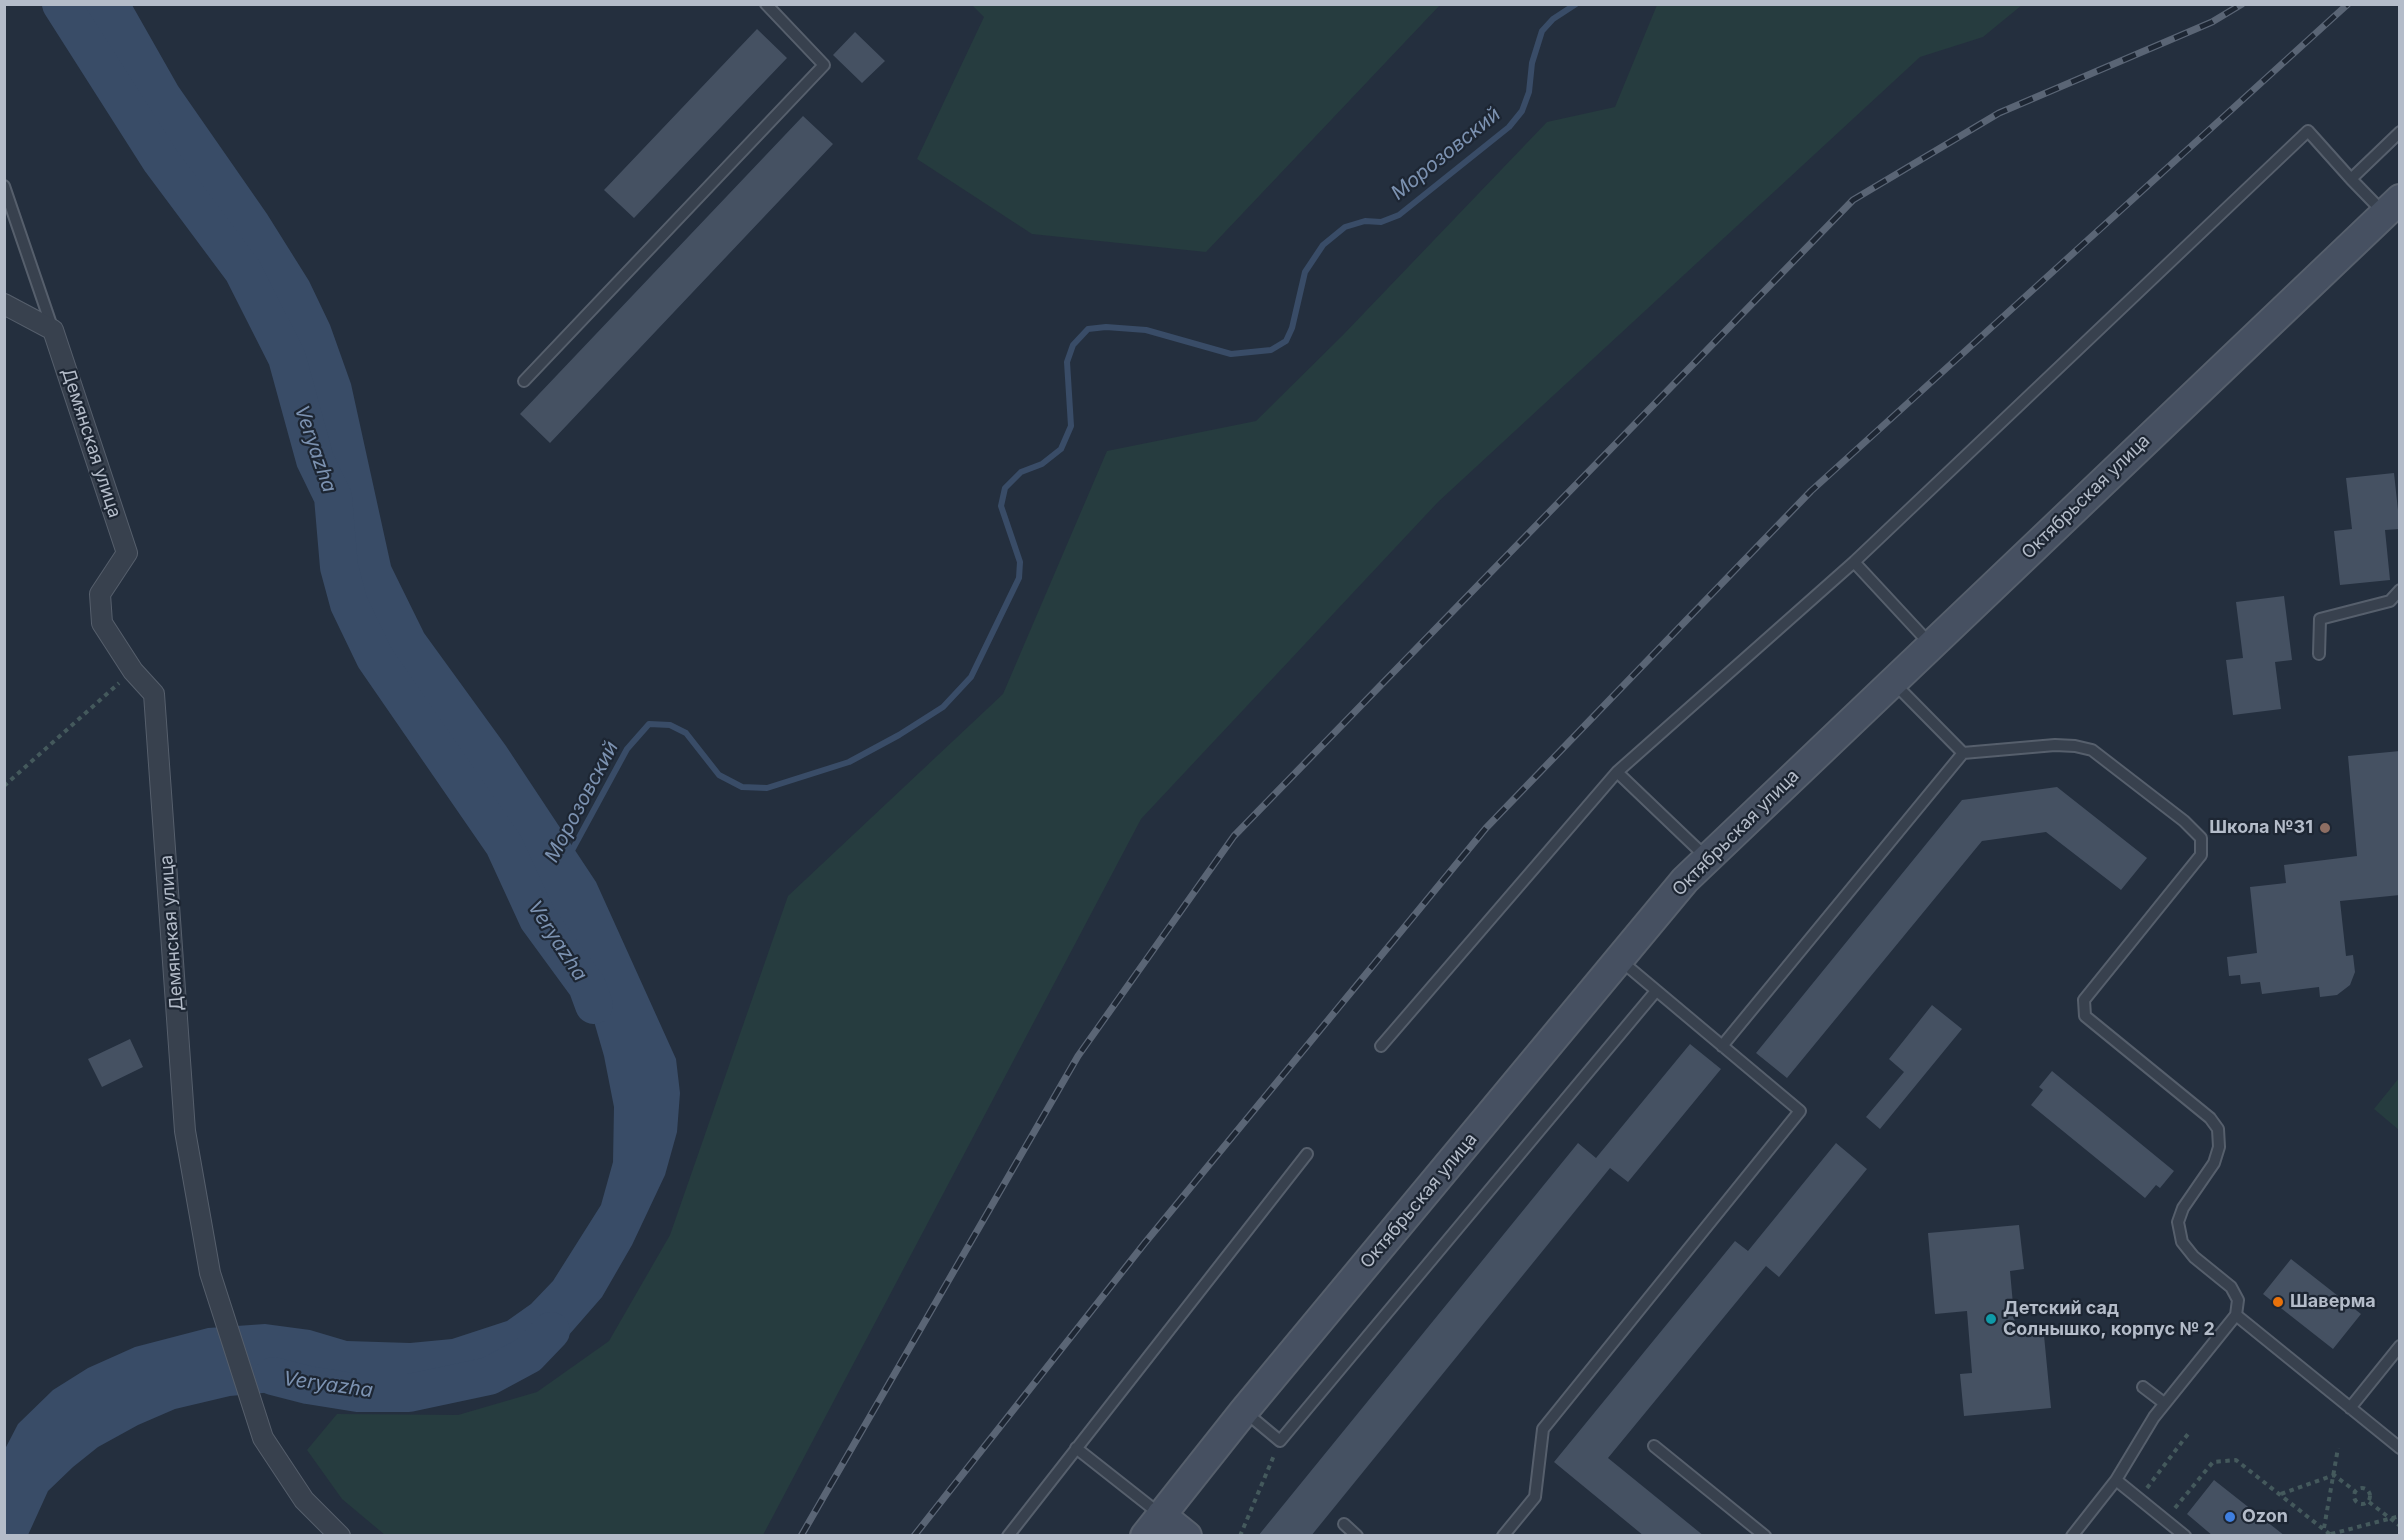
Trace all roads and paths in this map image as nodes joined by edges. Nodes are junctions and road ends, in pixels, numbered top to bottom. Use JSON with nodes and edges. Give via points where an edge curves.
{"nodes":[{"id":1,"x":766,"y":4,"type":"edge"},
{"id":2,"x":2400,"y":132,"type":"edge"},
{"id":3,"x":2351,"y":179,"type":"junction"},
{"id":4,"x":4,"y":186,"type":"edge"},
{"id":5,"x":2392,"y":206,"type":"edge"},
{"id":6,"x":4,"y":304,"type":"edge"},
{"id":7,"x":53,"y":330,"type":"junction"},
{"id":8,"x":524,"y":381,"type":"dead end"},
{"id":9,"x":1854,"y":562,"type":"junction"},
{"id":10,"x":2400,"y":590,"type":"edge"},
{"id":11,"x":1931,"y":645,"type":"junction"},
{"id":12,"x":2319,"y":654,"type":"dead end"},
{"id":13,"x":133,"y":671,"type":"junction"},
{"id":14,"x":1893,"y":682,"type":"junction"},
{"id":15,"x":1963,"y":753,"type":"junction"},
{"id":16,"x":1617,"y":772,"type":"junction"},
{"id":17,"x":4,"y":786,"type":"edge"},
{"id":18,"x":1707,"y":858,"type":"junction"},
{"id":19,"x":1619,"y":960,"type":"junction"},
{"id":20,"x":1656,"y":990,"type":"junction"},
{"id":21,"x":1381,"y":1046,"type":"dead end"},
{"id":22,"x":1722,"y":1046,"type":"junction"},
{"id":23,"x":1307,"y":1154,"type":"dead end"},
{"id":24,"x":2236,"y":1315,"type":"junction"},
{"id":25,"x":2400,"y":1346,"type":"edge"},
{"id":26,"x":2143,"y":1387,"type":"dead end"},
{"id":27,"x":2164,"y":1403,"type":"junction"},
{"id":28,"x":2350,"y":1408,"type":"junction"},
{"id":29,"x":1244,"y":1411,"type":"junction"},
{"id":30,"x":2188,"y":1434,"type":"dead end"},
{"id":31,"x":1280,"y":1441,"type":"junction"},
{"id":32,"x":1654,"y":1446,"type":"dead end"},
{"id":33,"x":1076,"y":1448,"type":"junction"},
{"id":34,"x":2338,"y":1448,"type":"dead end"},
{"id":35,"x":2400,"y":1448,"type":"edge"},
{"id":36,"x":2334,"y":1475,"type":"junction"},
{"id":37,"x":2116,"y":1480,"type":"junction"},
{"id":38,"x":2355,"y":1491,"type":"junction"},
{"id":39,"x":2280,"y":1495,"type":"junction"},
{"id":40,"x":2155,"y":1497,"type":"dead end"},
{"id":41,"x":2368,"y":1502,"type":"junction"},
{"id":42,"x":2173,"y":1511,"type":"dead end"},
{"id":43,"x":2400,"y":1516,"type":"edge"},
{"id":44,"x":2390,"y":1518,"type":"junction"},
{"id":45,"x":1344,"y":1524,"type":"dead end"},
{"id":46,"x":1153,"y":1525,"type":"edge"},
{"id":47,"x":2400,"y":1526,"type":"edge"},
{"id":48,"x":2324,"y":1528,"type":"junction"},
{"id":49,"x":2331,"y":1535,"type":"edge"},
{"id":50,"x":340,"y":1536,"type":"edge"},
{"id":51,"x":1008,"y":1536,"type":"edge"},
{"id":52,"x":1187,"y":1536,"type":"edge"},
{"id":53,"x":1240,"y":1536,"type":"edge"},
{"id":54,"x":1357,"y":1536,"type":"edge"},
{"id":55,"x":1503,"y":1536,"type":"edge"},
{"id":56,"x":1765,"y":1536,"type":"edge"},
{"id":57,"x":2072,"y":1536,"type":"edge"},
{"id":58,"x":2185,"y":1536,"type":"edge"}],
"edges":[{"from":1,"to":8,"type":"lane","via":[[824,65]]},
{"from":2,"to":3,"type":"lane"},
{"from":3,"to":5,"type":"lane"},
{"from":3,"to":9,"type":"lane","via":[[2308,131]]},
{"from":4,"to":7,"type":"lane"},
{"from":5,"to":11,"type":"main road","name":"Октябрьская улица"},
{"from":6,"to":7,"type":"street"},
{"from":7,"to":13,"type":"street","name":"Демянская улица","via":[[127,553],[100,594],[102,623]]},
{"from":9,"to":11,"type":"lane"},
{"from":9,"to":16,"type":"lane"},
{"from":10,"to":12,"type":"lane","via":[[2390,601],[2320,619]]},
{"from":11,"to":14,"type":"main road","name":"Октябрьская улица"},
{"from":13,"to":17,"type":"path"},
{"from":13,"to":50,"type":"street","name":"Демянская улица","via":[[154,694],[185,1131],[210,1273],[263,1438],[304,1500]]},
{"from":14,"to":15,"type":"lane"},
{"from":14,"to":18,"type":"main road","name":"Октябрьская улица"},
{"from":15,"to":22,"type":"lane"},
{"from":15,"to":24,"type":"lane","via":[[2055,745],[2092,750],[2201,837],[2202,855],[2084,1000],[2085,1016],[2210,1118],[2218,1129],[2219,1147],[2214,1163],[2183,1208],[2178,1222],[2182,1242],[2194,1257],[2231,1287],[2238,1300]]},
{"from":16,"to":18,"type":"lane"},
{"from":16,"to":21,"type":"lane"},
{"from":18,"to":19,"type":"main road","name":"Октябрьская улица"},
{"from":19,"to":20,"type":"lane"},
{"from":19,"to":29,"type":"main road","name":"Октябрьская улица"},
{"from":20,"to":22,"type":"lane"},
{"from":20,"to":31,"type":"lane"},
{"from":22,"to":55,"type":"lane","via":[[1800,1111],[1543,1429],[1534,1497]]},
{"from":23,"to":33,"type":"lane"},
{"from":24,"to":27,"type":"lane"},
{"from":24,"to":28,"type":"lane"},
{"from":25,"to":28,"type":"lane"},
{"from":26,"to":27,"type":"lane"},
{"from":27,"to":37,"type":"lane"},
{"from":28,"to":35,"type":"lane"},
{"from":29,"to":31,"type":"lane"},
{"from":29,"to":46,"type":"main road","name":"Октябрьская улица"},
{"from":30,"to":40,"type":"path","via":[[2146,1490]]},
{"from":31,"to":53,"type":"path"},
{"from":32,"to":56,"type":"lane"},
{"from":33,"to":46,"type":"lane"},
{"from":33,"to":51,"type":"lane"},
{"from":34,"to":36,"type":"path"},
{"from":36,"to":38,"type":"path"},
{"from":36,"to":39,"type":"path"},
{"from":36,"to":48,"type":"path"},
{"from":37,"to":57,"type":"lane"},
{"from":37,"to":58,"type":"lane"},
{"from":38,"to":41,"type":"path","via":[[2355,1502]]},
{"from":38,"to":41,"type":"path","via":[[2368,1490]]},
{"from":39,"to":42,"type":"path","via":[[2236,1460],[2224,1459],[2206,1468]]},
{"from":39,"to":48,"type":"path"},
{"from":41,"to":44,"type":"path"},
{"from":43,"to":44,"type":"path"},
{"from":44,"to":47,"type":"path"},
{"from":44,"to":49,"type":"path"},
{"from":45,"to":54,"type":"lane"},
{"from":46,"to":52,"type":"main road"},
{"from":48,"to":49,"type":"path"}]}
